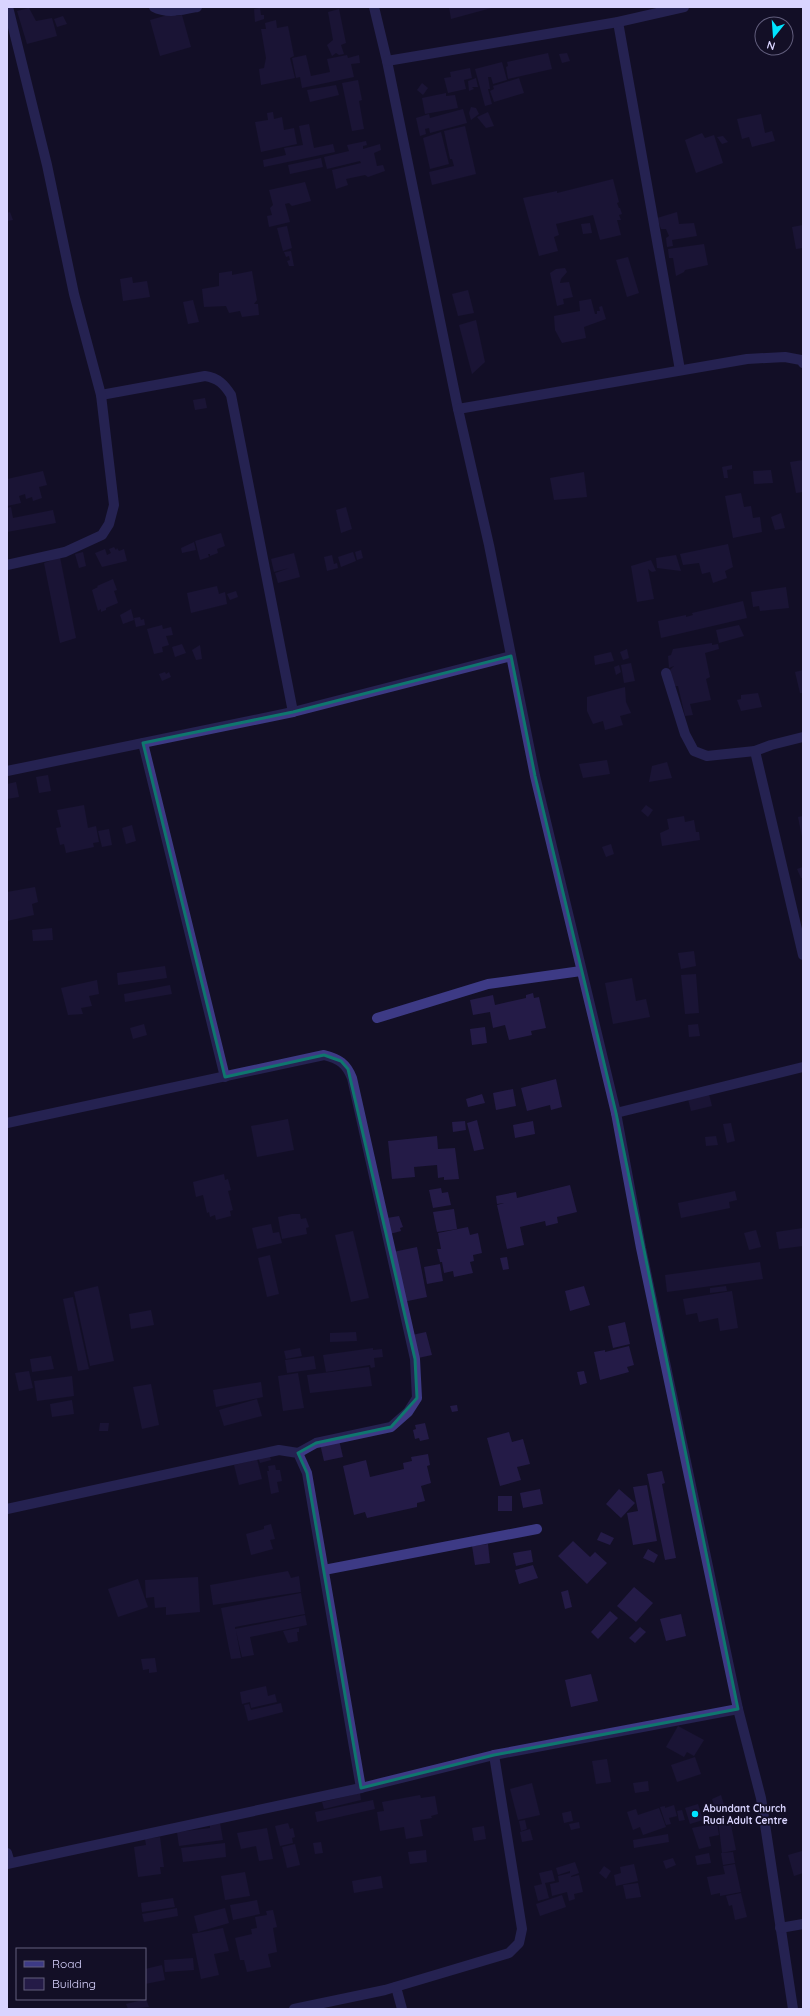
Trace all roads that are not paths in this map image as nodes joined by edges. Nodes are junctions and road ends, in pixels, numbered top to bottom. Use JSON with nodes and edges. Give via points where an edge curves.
{"nodes":[{"id":1,"x":8,"y":7,"type":"edge"},
{"id":2,"x":154,"y":7,"type":"edge"},
{"id":3,"x":197,"y":7,"type":"edge"},
{"id":4,"x":374,"y":7,"type":"edge"},
{"id":5,"x":684,"y":7,"type":"edge"},
{"id":6,"x":618,"y":22,"type":"junction"},
{"id":7,"x":387,"y":60,"type":"junction"},
{"id":8,"x":803,"y":363,"type":"edge"},
{"id":9,"x":680,"y":370,"type":"junction"},
{"id":10,"x":101,"y":396,"type":"junction"},
{"id":11,"x":458,"y":409,"type":"junction"},
{"id":12,"x":7,"y":564,"type":"edge"},
{"id":13,"x":511,"y":656,"type":"junction"},
{"id":14,"x":666,"y":673,"type":"dead end"},
{"id":15,"x":293,"y":712,"type":"junction"},
{"id":16,"x":803,"y":737,"type":"edge"},
{"id":17,"x":143,"y":743,"type":"junction"},
{"id":18,"x":755,"y":751,"type":"junction"},
{"id":19,"x":7,"y":771,"type":"edge"},
{"id":20,"x":803,"y":955,"type":"edge"},
{"id":21,"x":581,"y":971,"type":"junction"},
{"id":22,"x":377,"y":1018,"type":"dead end"},
{"id":23,"x":803,"y":1066,"type":"edge"},
{"id":24,"x":225,"y":1077,"type":"junction"},
{"id":25,"x":616,"y":1112,"type":"junction"},
{"id":26,"x":7,"y":1123,"type":"edge"},
{"id":27,"x":298,"y":1453,"type":"junction"},
{"id":28,"x":7,"y":1509,"type":"edge"},
{"id":29,"x":537,"y":1529,"type":"dead end"},
{"id":30,"x":324,"y":1570,"type":"junction"},
{"id":31,"x":738,"y":1709,"type":"junction"},
{"id":32,"x":494,"y":1755,"type":"junction"},
{"id":33,"x":361,"y":1788,"type":"junction"},
{"id":34,"x":8,"y":1860,"type":"edge"},
{"id":35,"x":803,"y":1924,"type":"edge"},
{"id":36,"x":780,"y":1928,"type":"junction"},
{"id":37,"x":396,"y":1987,"type":"junction"},
{"id":38,"x":294,"y":2009,"type":"edge"},
{"id":39,"x":402,"y":2009,"type":"edge"},
{"id":40,"x":792,"y":2009,"type":"edge"}],
"edges":[{"from":1,"to":10,"type":"street","via":[[47,164],[74,294]]},
{"from":2,"to":3,"type":"street","via":[[159,10],[180,11]]},
{"from":4,"to":7,"type":"street"},
{"from":5,"to":6,"type":"street"},
{"from":6,"to":7,"type":"street"},
{"from":6,"to":9,"type":"street"},
{"from":7,"to":11,"type":"street"},
{"from":8,"to":9,"type":"street","via":[[801,360],[786,357],[747,359]]},
{"from":9,"to":11,"type":"street"},
{"from":10,"to":12,"type":"street","via":[[114,505],[110,524],[102,535],[66,552]]},
{"from":10,"to":15,"type":"street","via":[[205,376],[224,384],[232,395]]},
{"from":11,"to":13,"type":"street"},
{"from":13,"to":15,"type":"street"},
{"from":13,"to":21,"type":"street","via":[[535,776]]},
{"from":14,"to":18,"type":"street","via":[[685,734],[694,751],[707,756]]},
{"from":15,"to":17,"type":"street"},
{"from":16,"to":18,"type":"street"},
{"from":17,"to":19,"type":"street"},
{"from":17,"to":24,"type":"street"},
{"from":18,"to":20,"type":"street"},
{"from":21,"to":22,"type":"street","via":[[488,984]]},
{"from":21,"to":25,"type":"street"},
{"from":23,"to":25,"type":"street"},
{"from":24,"to":26,"type":"street"},
{"from":24,"to":27,"type":"street","via":[[324,1055],[341,1061],[348,1069],[354,1085],[415,1359],[417,1398],[408,1412],[391,1427],[316,1443]]},
{"from":25,"to":31,"type":"street","via":[[641,1248]]},
{"from":27,"to":28,"type":"street","via":[[278,1450]]},
{"from":27,"to":30,"type":"street","via":[[307,1474]]},
{"from":29,"to":30,"type":"street"},
{"from":30,"to":33,"type":"street"},
{"from":31,"to":32,"type":"street"},
{"from":31,"to":36,"type":"street","via":[[760,1798]]},
{"from":32,"to":33,"type":"street"},
{"from":32,"to":37,"type":"street","via":[[522,1929],[519,1943],[509,1953]]},
{"from":33,"to":34,"type":"street"},
{"from":35,"to":36,"type":"street"},
{"from":36,"to":40,"type":"street"},
{"from":37,"to":38,"type":"street"},
{"from":37,"to":39,"type":"street"}]}
